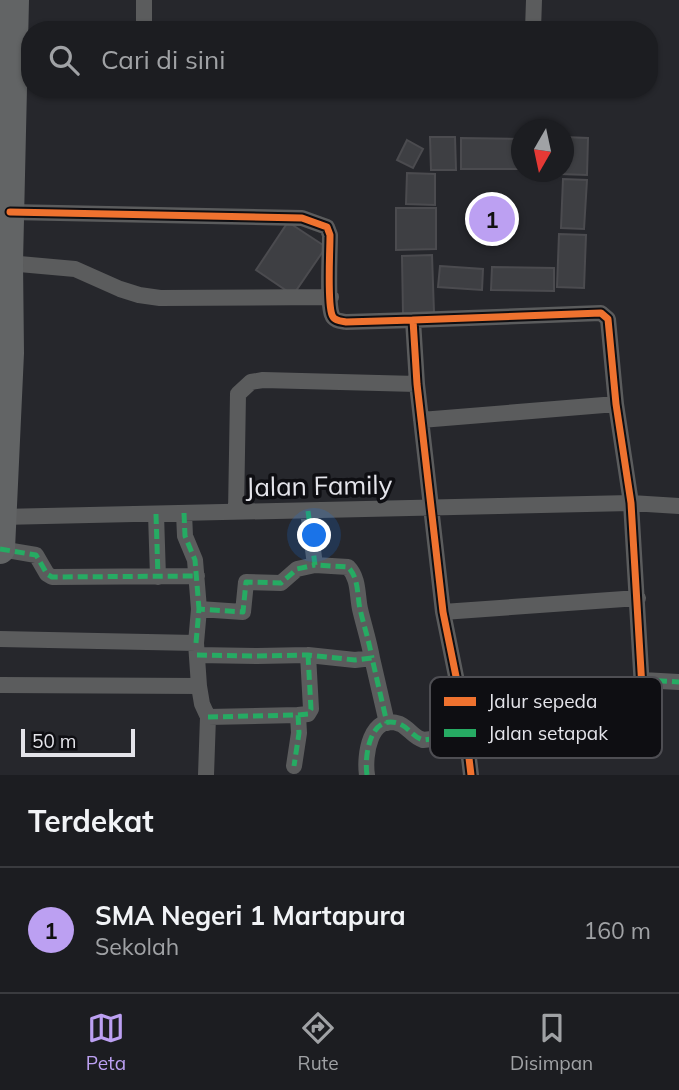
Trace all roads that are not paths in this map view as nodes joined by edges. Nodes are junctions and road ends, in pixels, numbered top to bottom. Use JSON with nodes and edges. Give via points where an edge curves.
{"nodes":[{"id":1,"x":14,"y":0,"type":"edge"},
{"id":2,"x":144,"y":0,"type":"edge"},
{"id":3,"x":534,"y":0,"type":"edge"},
{"id":4,"x":144,"y":21,"type":"edge"},
{"id":5,"x":533,"y":21,"type":"edge"},
{"id":6,"x":21,"y":47,"type":"edge"},
{"id":7,"x":10,"y":212,"type":"junction"},
{"id":8,"x":5,"y":281,"type":"edge"},
{"id":9,"x":331,"y":297,"type":"junction"},
{"id":10,"x":413,"y":320,"type":"junction"},
{"id":11,"x":4,"y":323,"type":"edge"},
{"id":12,"x":417,"y":384,"type":"junction"},
{"id":13,"x":616,"y":404,"type":"junction"},
{"id":14,"x":421,"y":420,"type":"junction"},
{"id":15,"x":631,"y":503,"type":"junction"},
{"id":16,"x":679,"y":506,"type":"edge"},
{"id":17,"x":432,"y":508,"type":"junction"},
{"id":18,"x":308,"y":511,"type":"junction"},
{"id":19,"x":236,"y":512,"type":"junction"},
{"id":20,"x":184,"y":513,"type":"junction"},
{"id":21,"x":156,"y":514,"type":"junction"},
{"id":22,"x":1,"y":517,"type":"edge"},
{"id":23,"x":0,"y":549,"type":"edge"},
{"id":24,"x":315,"y":565,"type":"junction"},
{"id":25,"x":197,"y":576,"type":"junction"},
{"id":26,"x":158,"y":577,"type":"junction"},
{"id":27,"x":638,"y":598,"type":"junction"},
{"id":28,"x":199,"y":609,"type":"junction"},
{"id":29,"x":443,"y":612,"type":"junction"},
{"id":30,"x":0,"y":639,"type":"edge"},
{"id":31,"x":197,"y":649,"type":"junction"},
{"id":32,"x":308,"y":654,"type":"junction"},
{"id":33,"x":372,"y":658,"type":"junction"},
{"id":34,"x":456,"y":677,"type":"edge"},
{"id":35,"x":642,"y":677,"type":"edge"},
{"id":36,"x":0,"y":685,"type":"edge"},
{"id":37,"x":199,"y":686,"type":"junction"},
{"id":38,"x":298,"y":715,"type":"junction"},
{"id":39,"x":208,"y":717,"type":"junction"},
{"id":40,"x":387,"y":723,"type":"junction"},
{"id":41,"x":430,"y":739,"type":"edge"},
{"id":42,"x":294,"y":766,"type":"dead end"},
{"id":43,"x":206,"y":775,"type":"edge"},
{"id":44,"x":367,"y":775,"type":"edge"}],
"edges":[{"from":1,"to":6,"type":"highway"},
{"from":2,"to":4,"type":"street"},
{"from":3,"to":5,"type":"street"},
{"from":6,"to":7,"type":"highway"},
{"from":7,"to":8,"type":"highway"},
{"from":7,"to":9,"type":"street","via":[[302,218],[327,227],[330,235]]},
{"from":8,"to":9,"type":"street","via":[[75,269],[120,289],[160,298]]},
{"from":8,"to":11,"type":"highway"},
{"from":9,"to":10,"type":"street","via":[[332,316],[341,321]]},
{"from":10,"to":12,"type":"street"},
{"from":10,"to":13,"type":"street","via":[[601,313],[608,319]]},
{"from":11,"to":22,"type":"highway","via":[[9,353]]},
{"from":12,"to":14,"type":"street"},
{"from":12,"to":19,"type":"street","via":[[251,382],[238,394]]},
{"from":13,"to":14,"type":"street"},
{"from":13,"to":15,"type":"street"},
{"from":14,"to":17,"type":"street"},
{"from":15,"to":16,"type":"street","name":"Jalan Family"},
{"from":15,"to":17,"type":"street","name":"Jalan Family"},
{"from":15,"to":27,"type":"street"},
{"from":17,"to":18,"type":"street","name":"Jalan Family"},
{"from":17,"to":29,"type":"street"},
{"from":18,"to":19,"type":"street","name":"Jalan Family"},
{"from":18,"to":24,"type":"street"},
{"from":19,"to":20,"type":"street","name":"Jalan Family"},
{"from":20,"to":21,"type":"street","name":"Jalan Family"},
{"from":20,"to":25,"type":"street","via":[[185,536]]},
{"from":21,"to":22,"type":"street","name":"Jalan Family"},
{"from":21,"to":26,"type":"street"},
{"from":22,"to":23,"type":"highway"},
{"from":23,"to":26,"type":"street","via":[[36,555],[52,577]]},
{"from":24,"to":28,"type":"street","via":[[297,569],[281,583],[246,582],[243,616]]},
{"from":24,"to":33,"type":"street","via":[[352,571]]},
{"from":25,"to":26,"type":"street"},
{"from":25,"to":28,"type":"street"},
{"from":27,"to":29,"type":"street"},
{"from":27,"to":35,"type":"street"},
{"from":28,"to":31,"type":"street"},
{"from":29,"to":34,"type":"street"},
{"from":30,"to":31,"type":"street"},
{"from":31,"to":32,"type":"street","via":[[257,656]]},
{"from":31,"to":37,"type":"street"},
{"from":32,"to":33,"type":"street"},
{"from":32,"to":38,"type":"street","via":[[311,709]]},
{"from":33,"to":40,"type":"street"},
{"from":36,"to":37,"type":"street"},
{"from":37,"to":39,"type":"street"},
{"from":38,"to":39,"type":"street"},
{"from":38,"to":42,"type":"street"},
{"from":39,"to":43,"type":"street"},
{"from":40,"to":41,"type":"street","via":[[401,724],[418,739]]},
{"from":40,"to":44,"type":"street","via":[[370,738]]}]}
